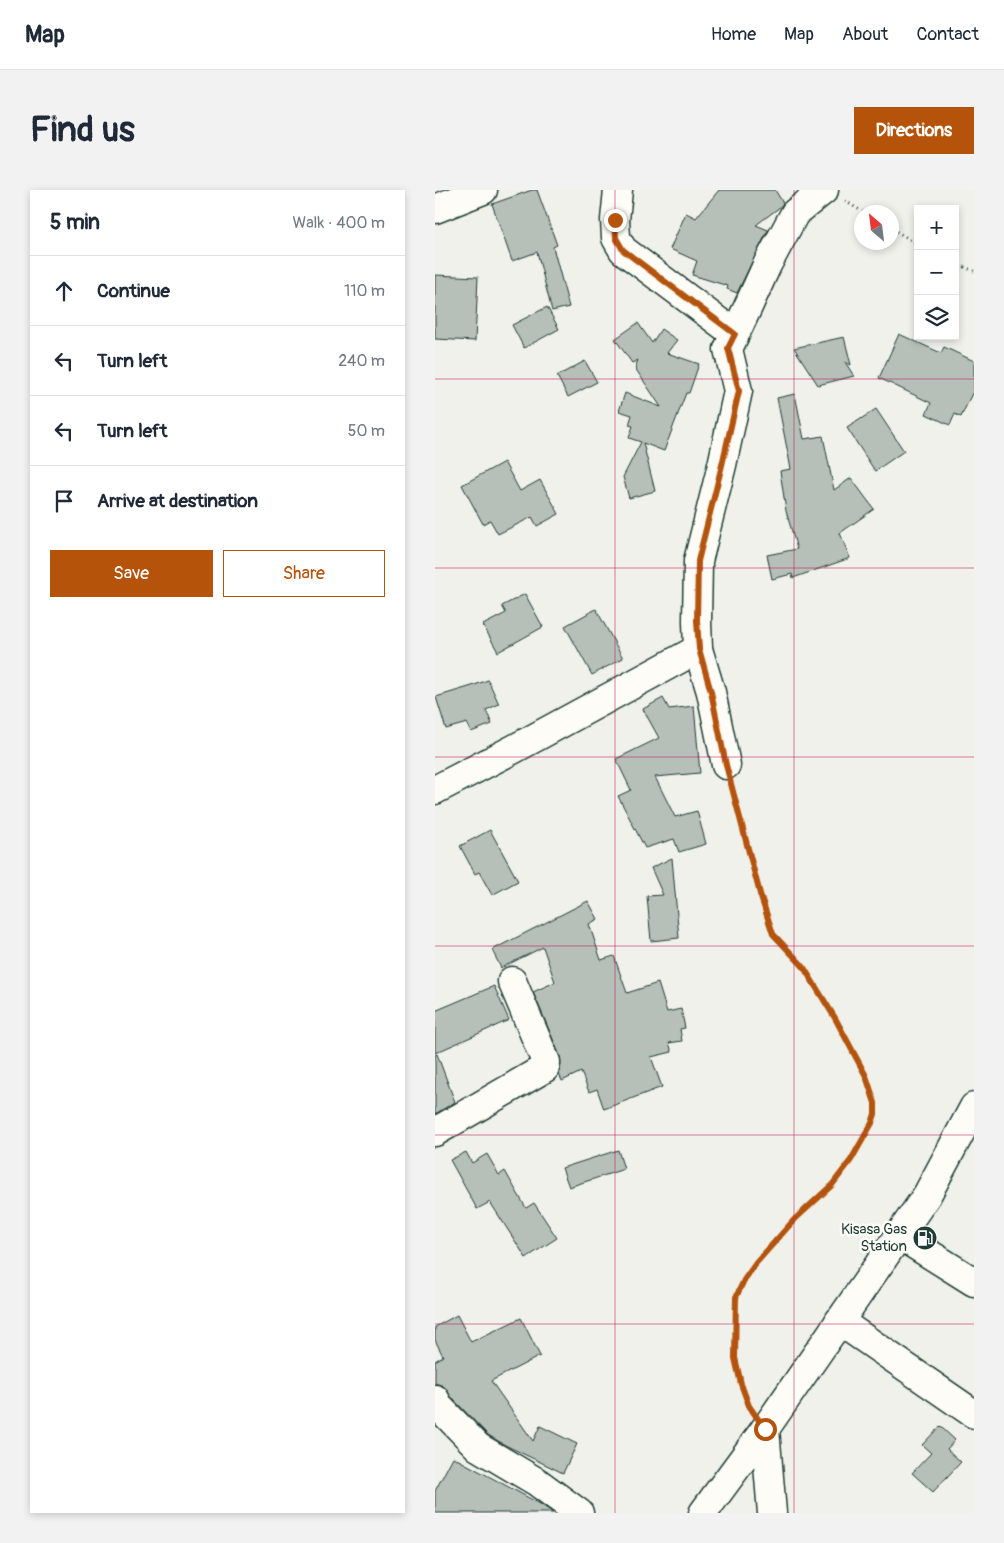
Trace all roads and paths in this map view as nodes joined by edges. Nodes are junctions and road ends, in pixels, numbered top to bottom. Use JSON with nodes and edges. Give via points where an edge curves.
{"nodes":[{"id":1,"x":483,"y":190,"type":"edge"},
{"id":2,"x":618,"y":190,"type":"edge"},
{"id":3,"x":824,"y":190,"type":"edge"},
{"id":4,"x":435,"y":209,"type":"edge"},
{"id":5,"x":899,"y":233,"type":"edge"},
{"id":6,"x":914,"y":242,"type":"edge"},
{"id":7,"x":959,"y":265,"type":"edge"},
{"id":8,"x":974,"y":271,"type":"edge"},
{"id":9,"x":735,"y":334,"type":"junction"},
{"id":10,"x":699,"y":649,"type":"junction"},
{"id":11,"x":726,"y":765,"type":"joint"},
{"id":12,"x":435,"y":790,"type":"edge"},
{"id":13,"x":511,"y":981,"type":"dead end"},
{"id":14,"x":974,"y":1107,"type":"edge"},
{"id":15,"x":435,"y":1132,"type":"edge"},
{"id":16,"x":899,"y":1235,"type":"junction"},
{"id":17,"x":974,"y":1282,"type":"edge"},
{"id":18,"x":839,"y":1321,"type":"junction"},
{"id":19,"x":435,"y":1400,"type":"edge"},
{"id":20,"x":974,"y":1414,"type":"edge"},
{"id":21,"x":765,"y":1429,"type":"junction"},
{"id":22,"x":579,"y":1513,"type":"edge"},
{"id":23,"x":703,"y":1513,"type":"edge"},
{"id":24,"x":772,"y":1513,"type":"edge"}],
"edges":[{"from":1,"to":4,"type":"main road"},
{"from":2,"to":9,"type":"main road","via":[[616,238],[623,250]]},
{"from":3,"to":9,"type":"main road","via":[[795,214]]},
{"from":5,"to":6,"type":"path"},
{"from":7,"to":8,"type":"path"},
{"from":9,"to":10,"type":"main road","via":[[728,348],[739,391],[698,561]]},
{"from":10,"to":11,"type":"main road"},
{"from":10,"to":12,"type":"main road"},
{"from":11,"to":21,"type":"path","via":[[773,934],[803,966],[835,1018],[866,1076],[875,1103],[872,1123],[851,1160],[832,1185],[794,1220],[756,1263],[736,1297],[735,1358],[749,1406]]},
{"from":13,"to":15,"type":"main road","via":[[546,1062],[545,1068]]},
{"from":14,"to":16,"type":"main road","via":[[927,1195]]},
{"from":16,"to":17,"type":"main road"},
{"from":16,"to":18,"type":"main road"},
{"from":18,"to":20,"type":"main road"},
{"from":18,"to":21,"type":"main road"},
{"from":19,"to":22,"type":"main road","via":[[477,1447],[537,1482]]},
{"from":21,"to":23,"type":"main road"},
{"from":21,"to":24,"type":"main road"}]}
